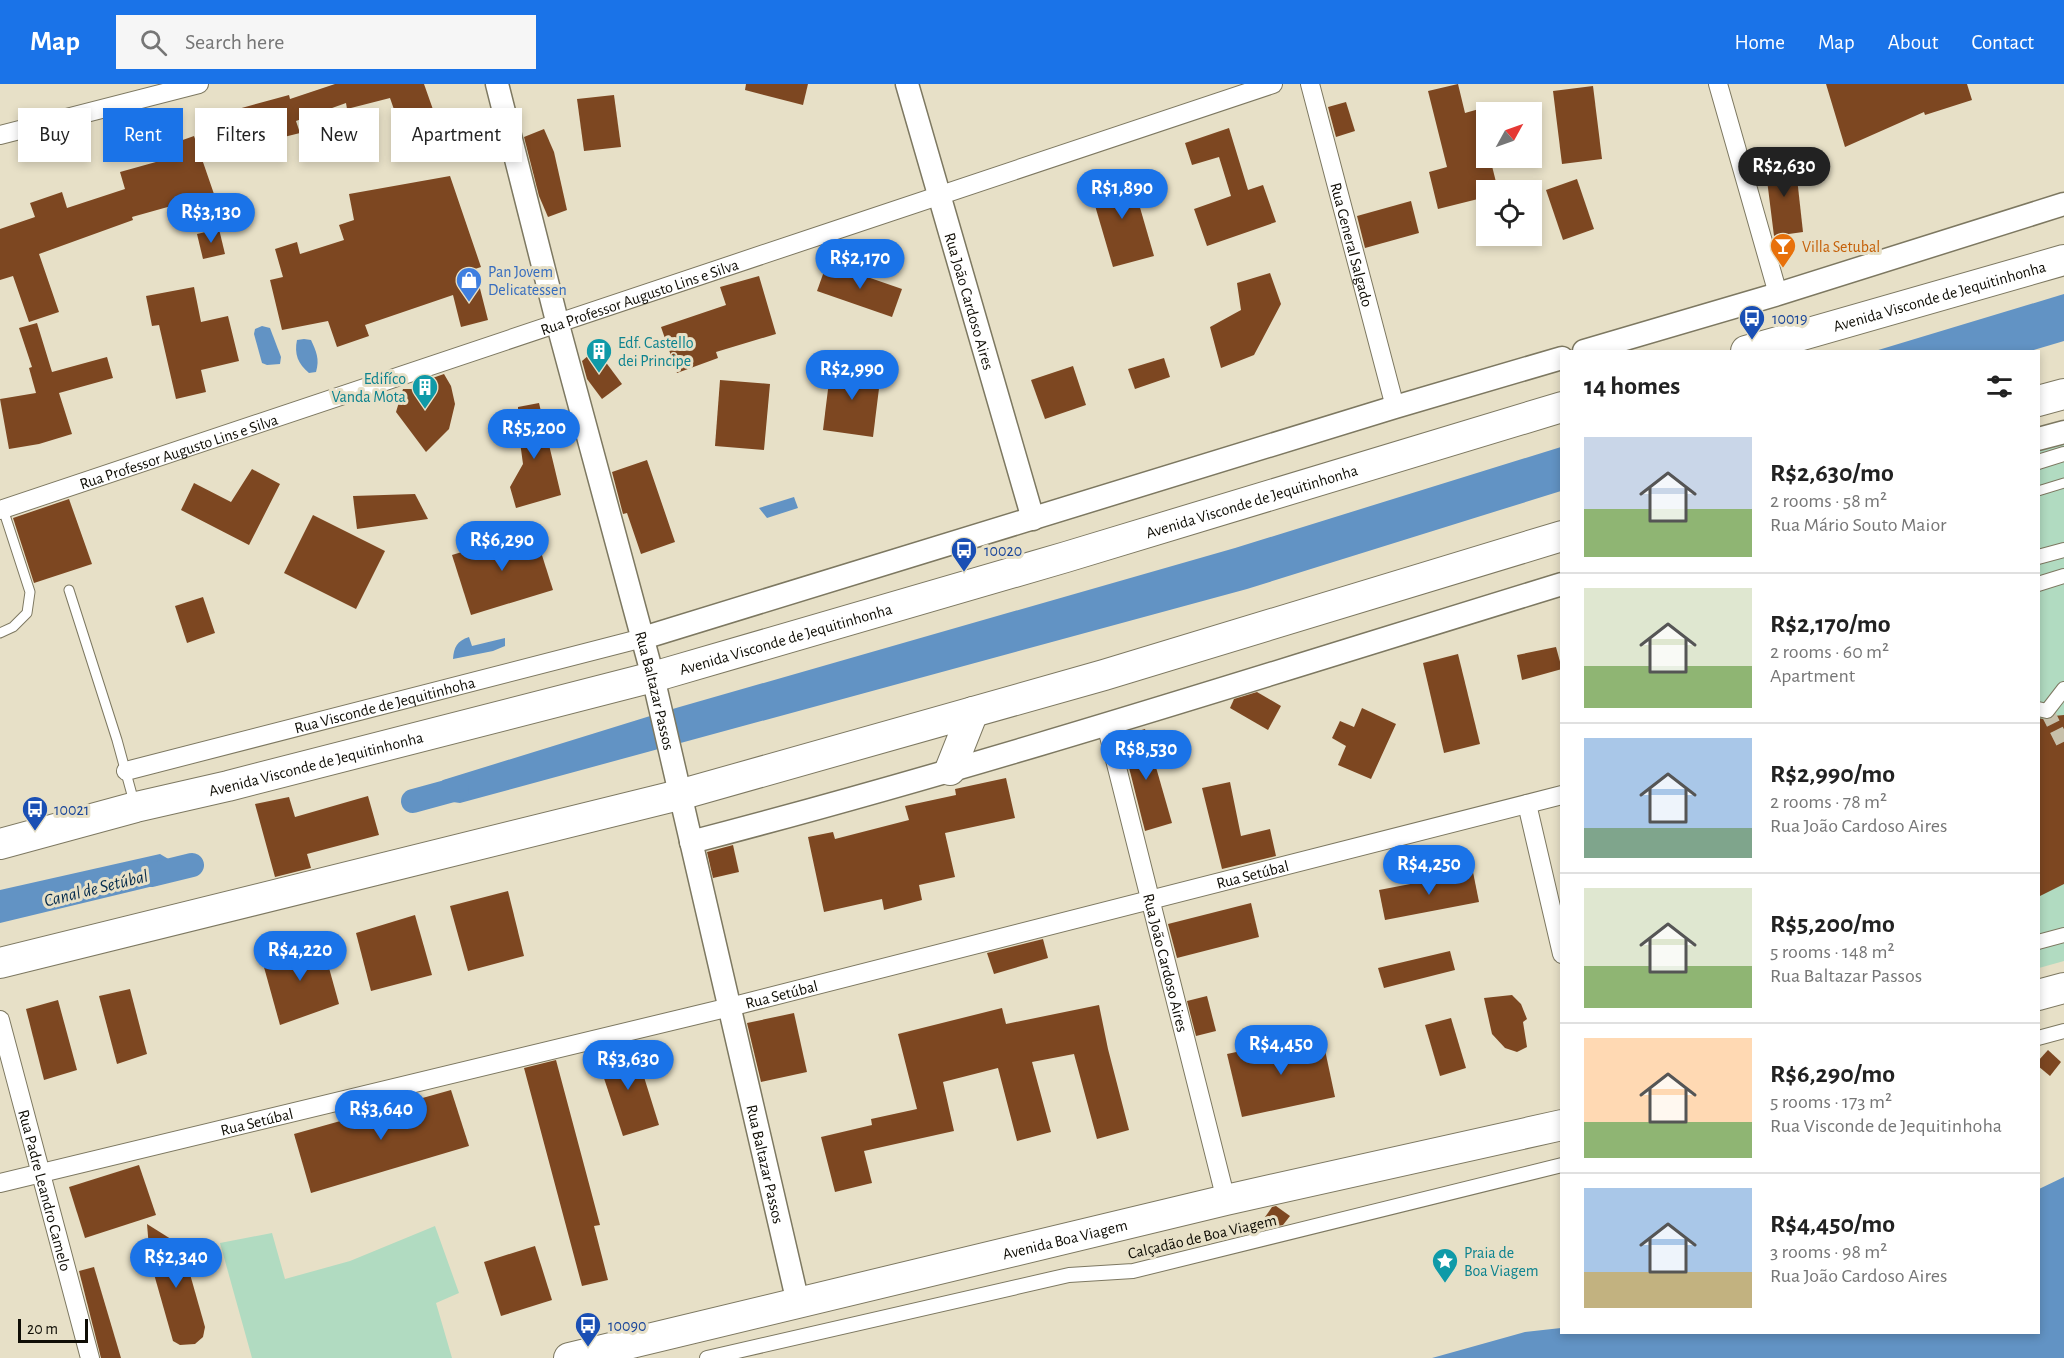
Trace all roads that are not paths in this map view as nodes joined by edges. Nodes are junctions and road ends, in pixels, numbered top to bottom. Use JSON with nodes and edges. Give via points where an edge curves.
{"nodes":[{"id":1,"x":199,"y":84,"type":"edge"},
{"id":2,"x":497,"y":84,"type":"edge"},
{"id":3,"x":907,"y":84,"type":"edge"},
{"id":4,"x":1274,"y":84,"type":"edge"},
{"id":5,"x":1310,"y":84,"type":"edge"},
{"id":6,"x":1718,"y":84,"type":"edge"},
{"id":7,"x":0,"y":135,"type":"edge"},
{"id":8,"x":938,"y":194,"type":"junction"},
{"id":9,"x":2064,"y":204,"type":"edge"},
{"id":10,"x":2064,"y":260,"type":"edge"},
{"id":11,"x":1778,"y":294,"type":"junction"},
{"id":12,"x":558,"y":325,"type":"junction"},
{"id":13,"x":1587,"y":350,"type":"edge"},
{"id":14,"x":1749,"y":350,"type":"edge"},
{"id":15,"x":1560,"y":359,"type":"edge"},
{"id":16,"x":2064,"y":394,"type":"edge"},
{"id":17,"x":2040,"y":400,"type":"edge"},
{"id":18,"x":1395,"y":406,"type":"junction"},
{"id":19,"x":1560,"y":408,"type":"edge"},
{"id":20,"x":2064,"y":432,"type":"edge"},
{"id":21,"x":2040,"y":438,"type":"edge"},
{"id":22,"x":2064,"y":454,"type":"edge"},
{"id":23,"x":2040,"y":461,"type":"edge"},
{"id":24,"x":2064,"y":483,"type":"edge"},
{"id":25,"x":2040,"y":490,"type":"edge"},
{"id":26,"x":1,"y":509,"type":"edge"},
{"id":27,"x":1033,"y":519,"type":"junction"},
{"id":28,"x":1560,"y":537,"type":"edge"},
{"id":29,"x":2064,"y":550,"type":"edge"},
{"id":30,"x":2040,"y":556,"type":"edge"},
{"id":31,"x":2064,"y":576,"type":"edge"},
{"id":32,"x":2040,"y":583,"type":"edge"},
{"id":33,"x":1560,"y":585,"type":"edge"},
{"id":34,"x":69,"y":590,"type":"dead end"},
{"id":35,"x":0,"y":633,"type":"edge"},
{"id":36,"x":643,"y":638,"type":"junction"},
{"id":37,"x":2064,"y":689,"type":"edge"},
{"id":38,"x":656,"y":691,"type":"junction"},
{"id":39,"x":2040,"y":709,"type":"edge"},
{"id":40,"x":973,"y":712,"type":"junction"},
{"id":41,"x":1106,"y":724,"type":"junction"},
{"id":42,"x":950,"y":770,"type":"junction"},
{"id":43,"x":126,"y":771,"type":"junction"},
{"id":44,"x":677,"y":786,"type":"junction"},
{"id":45,"x":1560,"y":796,"type":"edge"},
{"id":46,"x":1527,"y":804,"type":"junction"},
{"id":47,"x":135,"y":807,"type":"junction"},
{"id":48,"x":691,"y":842,"type":"junction"},
{"id":49,"x":0,"y":844,"type":"edge"},
{"id":50,"x":1150,"y":901,"type":"junction"},
{"id":51,"x":2064,"y":935,"type":"edge"},
{"id":52,"x":2040,"y":941,"type":"edge"},
{"id":53,"x":1560,"y":945,"type":"edge"},
{"id":54,"x":0,"y":963,"type":"edge"},
{"id":55,"x":2064,"y":988,"type":"edge"},
{"id":56,"x":2040,"y":994,"type":"edge"},
{"id":57,"x":730,"y":1007,"type":"junction"},
{"id":58,"x":0,"y":1020,"type":"edge"},
{"id":59,"x":2064,"y":1031,"type":"edge"},
{"id":60,"x":2040,"y":1037,"type":"edge"},
{"id":61,"x":1560,"y":1125,"type":"edge"},
{"id":62,"x":1560,"y":1165,"type":"edge"},
{"id":63,"x":39,"y":1173,"type":"junction"},
{"id":64,"x":0,"y":1183,"type":"edge"},
{"id":65,"x":1226,"y":1200,"type":"junction"},
{"id":66,"x":798,"y":1303,"type":"junction"},
{"id":67,"x":90,"y":1358,"type":"edge"},
{"id":68,"x":569,"y":1358,"type":"edge"},
{"id":69,"x":707,"y":1358,"type":"edge"}],
"edges":[{"from":1,"to":7,"type":"street"},
{"from":2,"to":12,"type":"street","name":"Rua Baltazar Passos"},
{"from":3,"to":8,"type":"street","name":"Rua João Cardoso Aires"},
{"from":4,"to":8,"type":"street","name":"Rua Professor Augusto Lins e Silva"},
{"from":5,"to":18,"type":"street","name":"Rua General Salgado"},
{"from":6,"to":11,"type":"street"},
{"from":8,"to":12,"type":"street","name":"Rua Professor Augusto Lins e Silva"},
{"from":8,"to":27,"type":"street","name":"Rua João Cardoso Aires"},
{"from":9,"to":11,"type":"street"},
{"from":10,"to":14,"type":"main road","name":"Avenida Visconde de Jequitinhonha"},
{"from":11,"to":13,"type":"street"},
{"from":12,"to":26,"type":"street","name":"Rua Professor Augusto Lins e Silva"},
{"from":12,"to":36,"type":"street","name":"Rua Baltazar Passos"},
{"from":15,"to":18,"type":"street"},
{"from":16,"to":17,"type":"main road"},
{"from":18,"to":27,"type":"street"},
{"from":19,"to":38,"type":"main road","name":"Avenida Visconde de Jequitinhonha","via":[[1055,560]]},
{"from":20,"to":21,"type":"street"},
{"from":22,"to":23,"type":"street"},
{"from":24,"to":25,"type":"lane"},
{"from":26,"to":35,"type":"lane","via":[[30,592],[27,613]]},
{"from":27,"to":36,"type":"street"},
{"from":28,"to":40,"type":"main road"},
{"from":29,"to":30,"type":"street"},
{"from":31,"to":32,"type":"street"},
{"from":33,"to":41,"type":"street"},
{"from":34,"to":43,"type":"lane"},
{"from":36,"to":38,"type":"street","name":"Rua Baltazar Passos"},
{"from":36,"to":43,"type":"street","name":"Rua Visconde de Jequitinhoha"},
{"from":37,"to":39,"type":"street","via":[[2047,711]]},
{"from":38,"to":44,"type":"street","name":"Rua Baltazar Passos"},
{"from":38,"to":47,"type":"main road","name":"Avenida Visconde de Jequitinhonha"},
{"from":40,"to":42,"type":"main road"},
{"from":40,"to":44,"type":"main road"},
{"from":41,"to":42,"type":"street"},
{"from":41,"to":50,"type":"street","name":"Rua João Cardoso Aires"},
{"from":42,"to":48,"type":"street"},
{"from":43,"to":47,"type":"lane"},
{"from":44,"to":48,"type":"street","name":"Rua Baltazar Passos"},
{"from":44,"to":54,"type":"main road"},
{"from":45,"to":46,"type":"street","name":"Rua Setúbal"},
{"from":46,"to":50,"type":"street","name":"Rua Setúbal"},
{"from":46,"to":53,"type":"street"},
{"from":47,"to":49,"type":"main road","name":"Avenida Visconde de Jequitinhonha"},
{"from":48,"to":57,"type":"street","name":"Rua Baltazar Passos"},
{"from":50,"to":57,"type":"street","name":"Rua Setúbal"},
{"from":50,"to":65,"type":"street","name":"Rua João Cardoso Aires"},
{"from":51,"to":52,"type":"street"},
{"from":55,"to":56,"type":"main road"},
{"from":57,"to":63,"type":"street","name":"Rua Setúbal"},
{"from":57,"to":66,"type":"street","name":"Rua Baltazar Passos"},
{"from":58,"to":63,"type":"street","name":"Rua Padre Leandro Camelo"},
{"from":59,"to":60,"type":"street"},
{"from":61,"to":65,"type":"main road","name":"Avenida Boa Viagem"},
{"from":62,"to":69,"type":"street","name":"Calçadão de Boa Viagem","via":[[1132,1271],[1069,1275]]},
{"from":63,"to":64,"type":"street","name":"Rua Setúbal"},
{"from":63,"to":67,"type":"street","name":"Rua Padre Leandro Camelo"},
{"from":65,"to":66,"type":"main road","name":"Avenida Boa Viagem"},
{"from":66,"to":68,"type":"main road","name":"Avenida Boa Viagem"}]}
